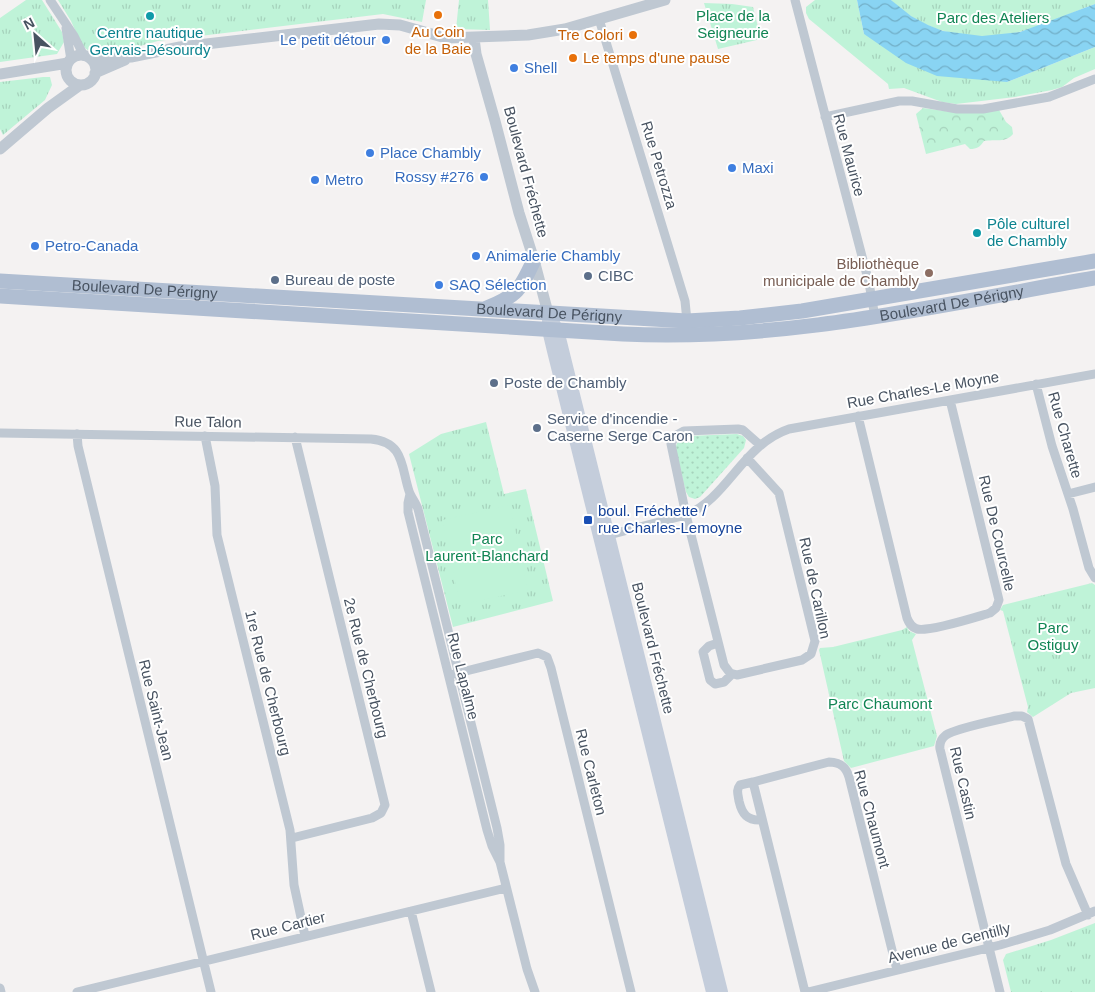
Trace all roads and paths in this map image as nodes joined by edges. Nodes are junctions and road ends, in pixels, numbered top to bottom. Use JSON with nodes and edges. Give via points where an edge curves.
{"nodes":[{"id":1,"x":50,"y":0,"type":"edge"},
{"id":2,"x":665,"y":0,"type":"edge"},
{"id":3,"x":795,"y":0,"type":"edge"},
{"id":4,"x":599,"y":19,"type":"junction"},
{"id":5,"x":66,"y":25,"type":"junction"},
{"id":6,"x":474,"y":38,"type":"junction"},
{"id":7,"x":131,"y":57,"type":"junction"},
{"id":8,"x":88,"y":58,"type":"junction"},
{"id":9,"x":70,"y":62,"type":"junction"},
{"id":10,"x":30,"y":70,"type":"junction"},
{"id":11,"x":95,"y":73,"type":"junction"},
{"id":12,"x":0,"y":74,"type":"edge"},
{"id":13,"x":68,"y":77,"type":"junction"},
{"id":14,"x":1095,"y":79,"type":"edge"},
{"id":15,"x":80,"y":85,"type":"junction"},
{"id":16,"x":48,"y":108,"type":"junction"},
{"id":17,"x":824,"y":116,"type":"junction"},
{"id":18,"x":0,"y":149,"type":"edge"},
{"id":19,"x":534,"y":260,"type":"junction"},
{"id":20,"x":1095,"y":261,"type":"edge"},
{"id":21,"x":1095,"y":278,"type":"edge"},
{"id":22,"x":0,"y":281,"type":"edge"},
{"id":23,"x":0,"y":296,"type":"edge"},
{"id":24,"x":872,"y":300,"type":"junction"},
{"id":25,"x":484,"y":309,"type":"junction"},
{"id":26,"x":548,"y":313,"type":"junction"},
{"id":27,"x":875,"y":317,"type":"junction"},
{"id":28,"x":687,"y":320,"type":"junction"},
{"id":29,"x":553,"y":330,"type":"junction"},
{"id":30,"x":1095,"y":374,"type":"edge"},
{"id":31,"x":1036,"y":384,"type":"junction"},
{"id":32,"x":950,"y":400,"type":"junction"},
{"id":33,"x":858,"y":416,"type":"junction"},
{"id":34,"x":0,"y":433,"type":"edge"},
{"id":35,"x":77,"y":434,"type":"junction"},
{"id":36,"x":204,"y":436,"type":"junction"},
{"id":37,"x":294,"y":438,"type":"junction"},
{"id":38,"x":760,"y":445,"type":"junction"},
{"id":39,"x":747,"y":458,"type":"junction"},
{"id":40,"x":402,"y":465,"type":"joint"},
{"id":41,"x":1095,"y":487,"type":"edge"},
{"id":42,"x":410,"y":494,"type":"junction"},
{"id":43,"x":1068,"y":494,"type":"junction"},
{"id":44,"x":686,"y":515,"type":"junction"},
{"id":45,"x":604,"y":536,"type":"junction"},
{"id":46,"x":1095,"y":578,"type":"edge"},
{"id":47,"x":718,"y":642,"type":"junction"},
{"id":48,"x":459,"y":672,"type":"junction"},
{"id":49,"x":732,"y":674,"type":"junction"},
{"id":50,"x":449,"y":675,"type":"junction"},
{"id":51,"x":753,"y":782,"type":"junction"},
{"id":52,"x":762,"y":820,"type":"junction"},
{"id":53,"x":292,"y":838,"type":"junction"},
{"id":54,"x":500,"y":862,"type":"junction"},
{"id":55,"x":506,"y":888,"type":"junction"},
{"id":56,"x":411,"y":911,"type":"junction"},
{"id":57,"x":1092,"y":913,"type":"edge"},
{"id":58,"x":305,"y":936,"type":"junction"},
{"id":59,"x":990,"y":948,"type":"junction"},
{"id":60,"x":203,"y":961,"type":"junction"},
{"id":61,"x":897,"y":970,"type":"junction"},
{"id":62,"x":0,"y":988,"type":"edge"},
{"id":63,"x":1,"y":992,"type":"edge"},
{"id":64,"x":76,"y":992,"type":"edge"},
{"id":65,"x":211,"y":992,"type":"edge"},
{"id":66,"x":431,"y":992,"type":"edge"},
{"id":67,"x":535,"y":992,"type":"edge"},
{"id":68,"x":631,"y":992,"type":"edge"},
{"id":69,"x":712,"y":992,"type":"edge"},
{"id":70,"x":722,"y":992,"type":"edge"},
{"id":71,"x":806,"y":992,"type":"edge"},
{"id":72,"x":1000,"y":992,"type":"edge"}],
"edges":[{"from":1,"to":5,"type":"street"},
{"from":2,"to":4,"type":"street"},
{"from":3,"to":17,"type":"street","name":"Rue Maurice"},
{"from":4,"to":6,"type":"street","via":[[540,34]]},
{"from":4,"to":28,"type":"street","name":"Rue Petrozza","via":[[685,301]]},
{"from":5,"to":8,"type":"street"},
{"from":5,"to":9,"type":"street"},
{"from":6,"to":7,"type":"street","via":[[442,38],[400,25],[379,24],[169,49]]},
{"from":6,"to":19,"type":"street","name":"Boulevard Fréchette"},
{"from":7,"to":8,"type":"street"},
{"from":7,"to":11,"type":"street"},
{"from":8,"to":9,"type":"street","via":[[77,56]]},
{"from":8,"to":11,"type":"street","via":[[95,66]]},
{"from":9,"to":10,"type":"street"},
{"from":9,"to":13,"type":"street"},
{"from":10,"to":12,"type":"street"},
{"from":10,"to":13,"type":"street"},
{"from":11,"to":15,"type":"street","via":[[90,82]]},
{"from":13,"to":15,"type":"street"},
{"from":13,"to":16,"type":"street"},
{"from":14,"to":17,"type":"street","via":[[1049,97],[993,107],[957,109],[899,101]]},
{"from":15,"to":16,"type":"street"},
{"from":16,"to":18,"type":"street"},
{"from":17,"to":24,"type":"street","name":"Rue Maurice"},
{"from":19,"to":25,"type":"main road","via":[[510,298]]},
{"from":19,"to":26,"type":"street","name":"Boulevard Fréchette"},
{"from":20,"to":24,"type":"main road","name":"Boulevard De Périgny"},
{"from":21,"to":27,"type":"main road","name":"Boulevard De Périgny"},
{"from":22,"to":25,"type":"main road","name":"Boulevard De Périgny"},
{"from":23,"to":29,"type":"main road","name":"Boulevard De Périgny"},
{"from":24,"to":27,"type":"street","name":"Rue Maurice"},
{"from":24,"to":28,"type":"main road","name":"Boulevard De Périgny","via":[[790,313]]},
{"from":25,"to":26,"type":"main road","name":"Boulevard De Périgny"},
{"from":26,"to":28,"type":"main road","name":"Boulevard De Périgny"},
{"from":26,"to":29,"type":"main road","name":"Boulevard Fréchette"},
{"from":27,"to":29,"type":"main road","name":"Boulevard De Périgny","via":[[722,335],[660,336]]},
{"from":29,"to":45,"type":"main road","name":"Boulevard Fréchette"},
{"from":30,"to":31,"type":"street","name":"Rue Charles-Le Moyne"},
{"from":31,"to":32,"type":"street","name":"Rue Charles-Le Moyne"},
{"from":31,"to":43,"type":"street","name":"Rue Charette"},
{"from":32,"to":33,"type":"street","name":"Rue Charles-Le Moyne"},
{"from":32,"to":33,"type":"street","name":"Rue De Courcelle","via":[[1000,600],[990,613],[931,628],[915,628],[907,618]]},
{"from":33,"to":38,"type":"street","name":"Rue Charles-Le Moyne","via":[[789,429]]},
{"from":34,"to":35,"type":"street","name":"Rue Talon"},
{"from":35,"to":36,"type":"street","name":"Rue Talon"},
{"from":35,"to":60,"type":"street","name":"Rue Saint-Jean"},
{"from":36,"to":37,"type":"street","name":"Rue Talon"},
{"from":36,"to":53,"type":"street","name":"1re Rue de Cherbourg","via":[[215,486],[219,543]]},
{"from":37,"to":40,"type":"street","name":"Rue Talon","via":[[379,440],[394,448]]},
{"from":37,"to":53,"type":"street","name":"2e Rue de Cherbourg","via":[[385,805],[381,813],[372,818]]},
{"from":38,"to":39,"type":"street","name":"Rue Charles-Le Moyne"},
{"from":38,"to":44,"type":"street","via":[[738,428],[689,430],[675,436],[671,450]]},
{"from":39,"to":44,"type":"street","name":"Rue Charles-Le Moyne","via":[[713,496]]},
{"from":39,"to":49,"type":"street","name":"Rue de Carillon","via":[[779,493],[815,641],[811,654],[802,660]]},
{"from":40,"to":42,"type":"street","name":"Rue Lapalme"},
{"from":41,"to":43,"type":"street","name":"Rue Charette"},
{"from":42,"to":48,"type":"street","name":"Rue Lapalme","via":[[418,509]]},
{"from":42,"to":50,"type":"street","name":"Rue Lapalme","via":[[408,512]]},
{"from":43,"to":46,"type":"street","name":"Rue Charette","via":[[1088,568]]},
{"from":44,"to":45,"type":"street","name":"Rue Charles-Le Moyne"},
{"from":44,"to":47,"type":"street"},
{"from":45,"to":69,"type":"main road","name":"Boulevard Fréchette"},
{"from":45,"to":70,"type":"main road","name":"Boulevard Fréchette"},
{"from":47,"to":49,"type":"street","via":[[725,668]]},
{"from":47,"to":49,"type":"street","name":"Rue de Carillon","via":[[703,652],[710,680],[715,684],[724,682]]},
{"from":48,"to":50,"type":"street","name":"Rue Carleton"},
{"from":48,"to":54,"type":"street","name":"Rue Lapalme","via":[[497,828]]},
{"from":48,"to":68,"type":"street","name":"Rue Carleton","via":[[538,654],[547,657]]},
{"from":50,"to":54,"type":"street","name":"Rue Lapalme","via":[[487,830]]},
{"from":51,"to":52,"type":"street"},
{"from":51,"to":52,"type":"street","name":"Rue Chaumont","via":[[740,785],[737,791],[743,814],[750,819]]},
{"from":51,"to":61,"type":"street","name":"Rue Chaumont","via":[[829,762],[838,763],[846,769]]},
{"from":52,"to":71,"type":"street"},
{"from":53,"to":58,"type":"street","name":"1re Rue de Cherbourg","via":[[294,885]]},
{"from":54,"to":55,"type":"street","name":"Rue Lapalme"},
{"from":55,"to":56,"type":"street","name":"Rue Cartier"},
{"from":55,"to":67,"type":"street","name":"Rue Lapalme"},
{"from":56,"to":58,"type":"street","name":"Rue Cartier"},
{"from":56,"to":66,"type":"street"},
{"from":57,"to":59,"type":"street","name":"Avenue de Gentilly"},
{"from":57,"to":59,"type":"street","name":"Rue Castin","via":[[1066,864],[1028,718],[1014,716],[952,732],[942,739],[939,746]]},
{"from":58,"to":60,"type":"street","name":"Rue Cartier"},
{"from":59,"to":61,"type":"street","name":"Avenue de Gentilly"},
{"from":59,"to":72,"type":"street"},
{"from":60,"to":64,"type":"street","name":"Rue Cartier"},
{"from":60,"to":65,"type":"street","name":"Rue Saint-Jean"},
{"from":61,"to":71,"type":"street","name":"Avenue de Gentilly"},
{"from":62,"to":63,"type":"street"}]}
